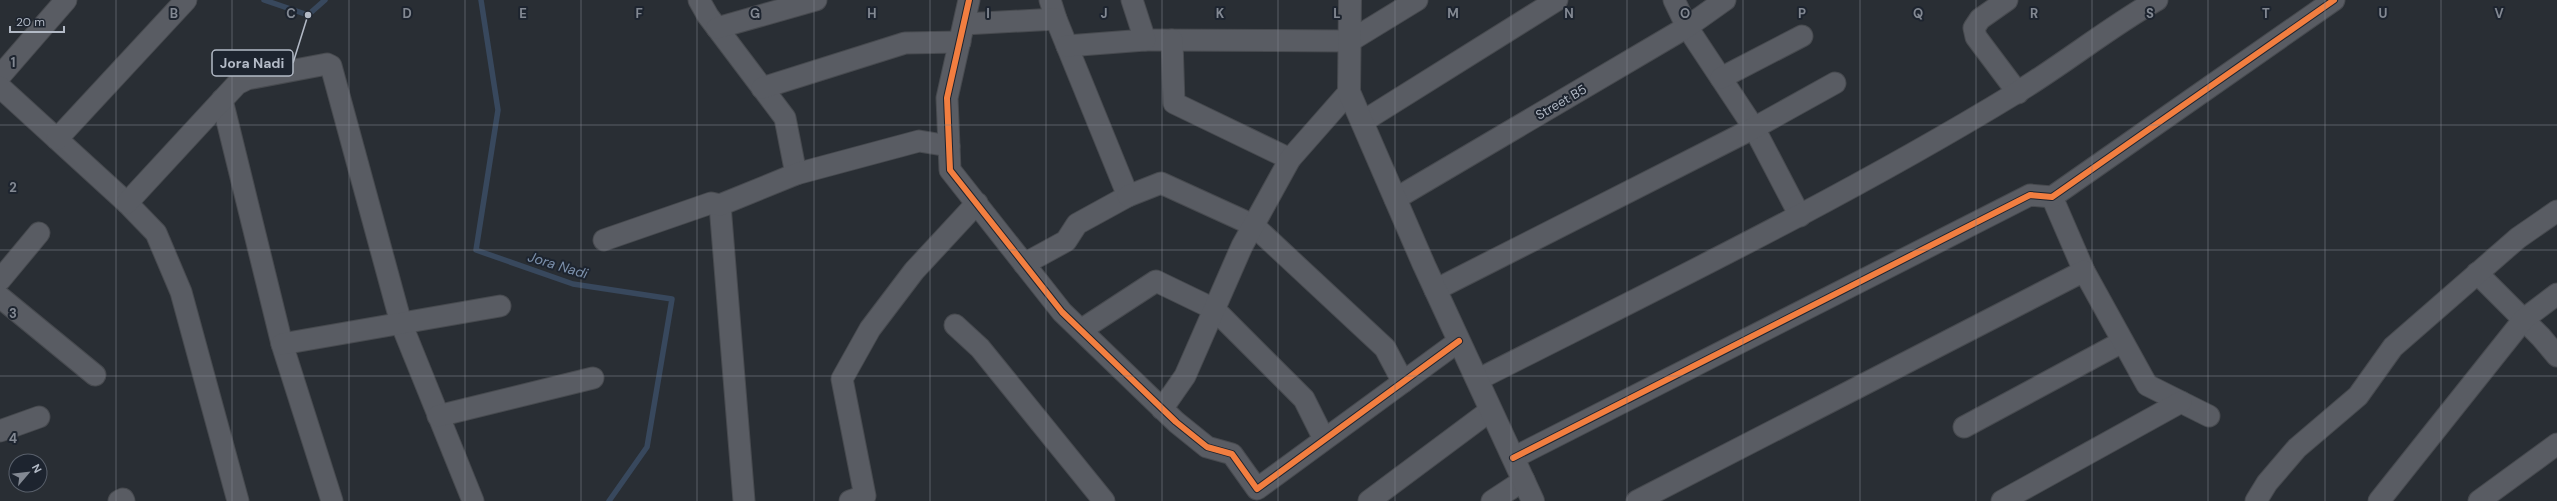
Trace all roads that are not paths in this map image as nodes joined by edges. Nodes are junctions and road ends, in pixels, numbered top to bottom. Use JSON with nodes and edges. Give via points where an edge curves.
{"nodes":[{"id":1,"x":66,"y":0,"type":"edge"},
{"id":2,"x":186,"y":0,"type":"edge"},
{"id":3,"x":698,"y":0,"type":"edge"},
{"id":4,"x":816,"y":0,"type":"edge"},
{"id":5,"x":968,"y":0,"type":"edge"},
{"id":6,"x":1050,"y":0,"type":"edge"},
{"id":7,"x":1132,"y":0,"type":"edge"},
{"id":8,"x":1350,"y":0,"type":"edge"},
{"id":9,"x":1416,"y":0,"type":"edge"},
{"id":10,"x":1557,"y":0,"type":"edge"},
{"id":11,"x":1674,"y":0,"type":"edge"},
{"id":12,"x":1725,"y":0,"type":"edge"},
{"id":13,"x":2007,"y":0,"type":"edge"},
{"id":14,"x":2157,"y":0,"type":"edge"},
{"id":15,"x":2334,"y":0,"type":"edge"},
{"id":16,"x":1056,"y":20,"type":"junction"},
{"id":17,"x":1687,"y":27,"type":"junction"},
{"id":18,"x":717,"y":28,"type":"junction"},
{"id":19,"x":962,"y":33,"type":"junction"},
{"id":20,"x":1802,"y":36,"type":"dead end"},
{"id":21,"x":1145,"y":40,"type":"junction"},
{"id":22,"x":1172,"y":40,"type":"junction"},
{"id":23,"x":1350,"y":41,"type":"junction"},
{"id":24,"x":1067,"y":46,"type":"junction"},
{"id":25,"x":0,"y":76,"type":"edge"},
{"id":26,"x":1721,"y":78,"type":"junction"},
{"id":27,"x":1835,"y":83,"type":"dead end"},
{"id":28,"x":0,"y":87,"type":"edge"},
{"id":29,"x":762,"y":88,"type":"junction"},
{"id":30,"x":1349,"y":92,"type":"junction"},
{"id":31,"x":2018,"y":93,"type":"junction"},
{"id":32,"x":222,"y":100,"type":"junction"},
{"id":33,"x":1362,"y":122,"type":"junction"},
{"id":34,"x":1754,"y":128,"type":"junction"},
{"id":35,"x":57,"y":139,"type":"junction"},
{"id":36,"x":949,"y":146,"type":"junction"},
{"id":37,"x":1290,"y":159,"type":"junction"},
{"id":38,"x":796,"y":174,"type":"junction"},
{"id":39,"x":1128,"y":196,"type":"junction"},
{"id":40,"x":2052,"y":197,"type":"junction"},
{"id":41,"x":1395,"y":199,"type":"junction"},
{"id":42,"x":127,"y":202,"type":"junction"},
{"id":43,"x":976,"y":203,"type":"junction"},
{"id":44,"x":720,"y":205,"type":"junction"},
{"id":45,"x":2557,"y":211,"type":"edge"},
{"id":46,"x":1800,"y":216,"type":"junction"},
{"id":47,"x":1253,"y":225,"type":"junction"},
{"id":48,"x":38,"y":233,"type":"dead end"},
{"id":49,"x":604,"y":240,"type":"dead end"},
{"id":50,"x":1024,"y":264,"type":"junction"},
{"id":51,"x":2084,"y":271,"type":"junction"},
{"id":52,"x":2477,"y":273,"type":"junction"},
{"id":53,"x":0,"y":280,"type":"edge"},
{"id":54,"x":1435,"y":290,"type":"junction"},
{"id":55,"x":2557,"y":294,"type":"edge"},
{"id":56,"x":0,"y":297,"type":"edge"},
{"id":57,"x":500,"y":306,"type":"dead end"},
{"id":58,"x":1214,"y":309,"type":"junction"},
{"id":59,"x":2524,"y":319,"type":"junction"},
{"id":60,"x":400,"y":323,"type":"junction"},
{"id":61,"x":955,"y":325,"type":"dead end"},
{"id":62,"x":1081,"y":330,"type":"junction"},
{"id":63,"x":1459,"y":341,"type":"junction"},
{"id":64,"x":2122,"y":342,"type":"junction"},
{"id":65,"x":282,"y":344,"type":"junction"},
{"id":66,"x":2557,"y":356,"type":"edge"},
{"id":67,"x":95,"y":375,"type":"dead end"},
{"id":68,"x":593,"y":378,"type":"dead end"},
{"id":69,"x":1477,"y":380,"type":"junction"},
{"id":70,"x":1403,"y":382,"type":"junction"},
{"id":71,"x":2181,"y":402,"type":"junction"},
{"id":72,"x":1162,"y":409,"type":"junction"},
{"id":73,"x":1491,"y":410,"type":"junction"},
{"id":74,"x":438,"y":416,"type":"junction"},
{"id":75,"x":2209,"y":416,"type":"dead end"},
{"id":76,"x":40,"y":417,"type":"dead end"},
{"id":77,"x":1964,"y":427,"type":"dead end"},
{"id":78,"x":0,"y":431,"type":"edge"},
{"id":79,"x":1324,"y":439,"type":"junction"},
{"id":80,"x":2557,"y":444,"type":"edge"},
{"id":81,"x":1513,"y":458,"type":"junction"},
{"id":82,"x":1524,"y":480,"type":"junction"},
{"id":83,"x":119,"y":501,"type":"edge"},
{"id":84,"x":124,"y":501,"type":"edge"},
{"id":85,"x":238,"y":501,"type":"edge"},
{"id":86,"x":332,"y":501,"type":"edge"},
{"id":87,"x":473,"y":501,"type":"edge"},
{"id":88,"x":744,"y":501,"type":"edge"},
{"id":89,"x":850,"y":501,"type":"edge"},
{"id":90,"x":1104,"y":501,"type":"edge"},
{"id":91,"x":1369,"y":501,"type":"edge"},
{"id":92,"x":1492,"y":501,"type":"edge"},
{"id":93,"x":1533,"y":501,"type":"edge"},
{"id":94,"x":1637,"y":501,"type":"edge"},
{"id":95,"x":2002,"y":501,"type":"edge"},
{"id":96,"x":2256,"y":501,"type":"edge"},
{"id":97,"x":2379,"y":501,"type":"edge"},
{"id":98,"x":2478,"y":501,"type":"edge"}],
"edges":[{"from":1,"to":25,"type":"street"},
{"from":2,"to":35,"type":"street"},
{"from":3,"to":18,"type":"street"},
{"from":4,"to":18,"type":"street"},
{"from":5,"to":19,"type":"street"},
{"from":6,"to":16,"type":"street"},
{"from":7,"to":21,"type":"street"},
{"from":8,"to":23,"type":"street"},
{"from":9,"to":23,"type":"street"},
{"from":10,"to":33,"type":"street"},
{"from":11,"to":17,"type":"street"},
{"from":12,"to":17,"type":"street","name":"Street B5"},
{"from":13,"to":31,"type":"street","via":[[1980,19],[1974,28],[1976,37]]},
{"from":14,"to":31,"type":"street","via":[[2122,20]]},
{"from":15,"to":40,"type":"street"},
{"from":16,"to":19,"type":"street"},
{"from":16,"to":24,"type":"street"},
{"from":17,"to":26,"type":"street"},
{"from":17,"to":41,"type":"street","name":"Street B5"},
{"from":18,"to":29,"type":"street"},
{"from":19,"to":29,"type":"street","via":[[905,43]]},
{"from":19,"to":36,"type":"street","via":[[947,98]]},
{"from":20,"to":26,"type":"street"},
{"from":21,"to":22,"type":"street"},
{"from":21,"to":24,"type":"street"},
{"from":22,"to":23,"type":"street"},
{"from":22,"to":37,"type":"street","via":[[1174,102]]},
{"from":23,"to":30,"type":"street"},
{"from":24,"to":39,"type":"street"},
{"from":26,"to":34,"type":"street"},
{"from":27,"to":34,"type":"street"},
{"from":28,"to":35,"type":"street"},
{"from":29,"to":38,"type":"street","via":[[785,118]]},
{"from":30,"to":33,"type":"street"},
{"from":30,"to":37,"type":"street"},
{"from":31,"to":46,"type":"street"},
{"from":32,"to":42,"type":"street"},
{"from":32,"to":60,"type":"street","via":[[237,84],[247,79],[327,64],[331,66]]},
{"from":32,"to":65,"type":"street"},
{"from":33,"to":41,"type":"street"},
{"from":34,"to":46,"type":"street"},
{"from":34,"to":54,"type":"street"},
{"from":35,"to":42,"type":"street"},
{"from":36,"to":38,"type":"street","via":[[919,141]]},
{"from":36,"to":43,"type":"street","via":[[950,170]]},
{"from":37,"to":47,"type":"street"},
{"from":38,"to":44,"type":"street"},
{"from":39,"to":47,"type":"street","via":[[1161,183]]},
{"from":39,"to":50,"type":"street","via":[[1077,224],[1066,241]]},
{"from":40,"to":51,"type":"street"},
{"from":40,"to":81,"type":"street","via":[[2030,196]]},
{"from":41,"to":54,"type":"street"},
{"from":42,"to":85,"type":"street","via":[[156,233],[181,292]]},
{"from":43,"to":50,"type":"street"},
{"from":43,"to":89,"type":"street","via":[[914,271],[870,329],[842,379],[865,496]]},
{"from":44,"to":49,"type":"street","via":[[711,203]]},
{"from":44,"to":88,"type":"street"},
{"from":45,"to":52,"type":"street","via":[[2518,238]]},
{"from":46,"to":69,"type":"street"},
{"from":47,"to":58,"type":"street"},
{"from":47,"to":70,"type":"street","via":[[1385,348]]},
{"from":48,"to":53,"type":"street"},
{"from":50,"to":62,"type":"street","via":[[1062,312]]},
{"from":51,"to":64,"type":"street"},
{"from":51,"to":94,"type":"street"},
{"from":52,"to":59,"type":"street"},
{"from":52,"to":96,"type":"street","via":[[2393,347],[2358,396],[2297,448],[2267,483]]},
{"from":54,"to":63,"type":"street"},
{"from":55,"to":59,"type":"street"},
{"from":56,"to":67,"type":"street"},
{"from":57,"to":60,"type":"street"},
{"from":58,"to":62,"type":"street","via":[[1156,281]]},
{"from":58,"to":72,"type":"street","via":[[1185,376]]},
{"from":58,"to":79,"type":"street","via":[[1304,399]]},
{"from":59,"to":66,"type":"street"},
{"from":59,"to":97,"type":"street"},
{"from":60,"to":65,"type":"street"},
{"from":60,"to":74,"type":"street"},
{"from":61,"to":90,"type":"street","via":[[980,348]]},
{"from":62,"to":72,"type":"street"},
{"from":63,"to":69,"type":"street"},
{"from":63,"to":70,"type":"street"},
{"from":64,"to":71,"type":"street","via":[[2147,385]]},
{"from":64,"to":77,"type":"street"},
{"from":65,"to":86,"type":"street"},
{"from":68,"to":74,"type":"street"},
{"from":69,"to":73,"type":"street"},
{"from":70,"to":79,"type":"street"},
{"from":71,"to":75,"type":"street"},
{"from":71,"to":95,"type":"street"},
{"from":72,"to":79,"type":"street","via":[[1207,447],[1232,454],[1257,489]]},
{"from":73,"to":81,"type":"street"},
{"from":73,"to":91,"type":"street"},
{"from":74,"to":87,"type":"street"},
{"from":76,"to":78,"type":"street"},
{"from":80,"to":98,"type":"street"},
{"from":81,"to":82,"type":"street"},
{"from":82,"to":92,"type":"street"},
{"from":82,"to":93,"type":"street"},
{"from":83,"to":84,"type":"street"}]}
